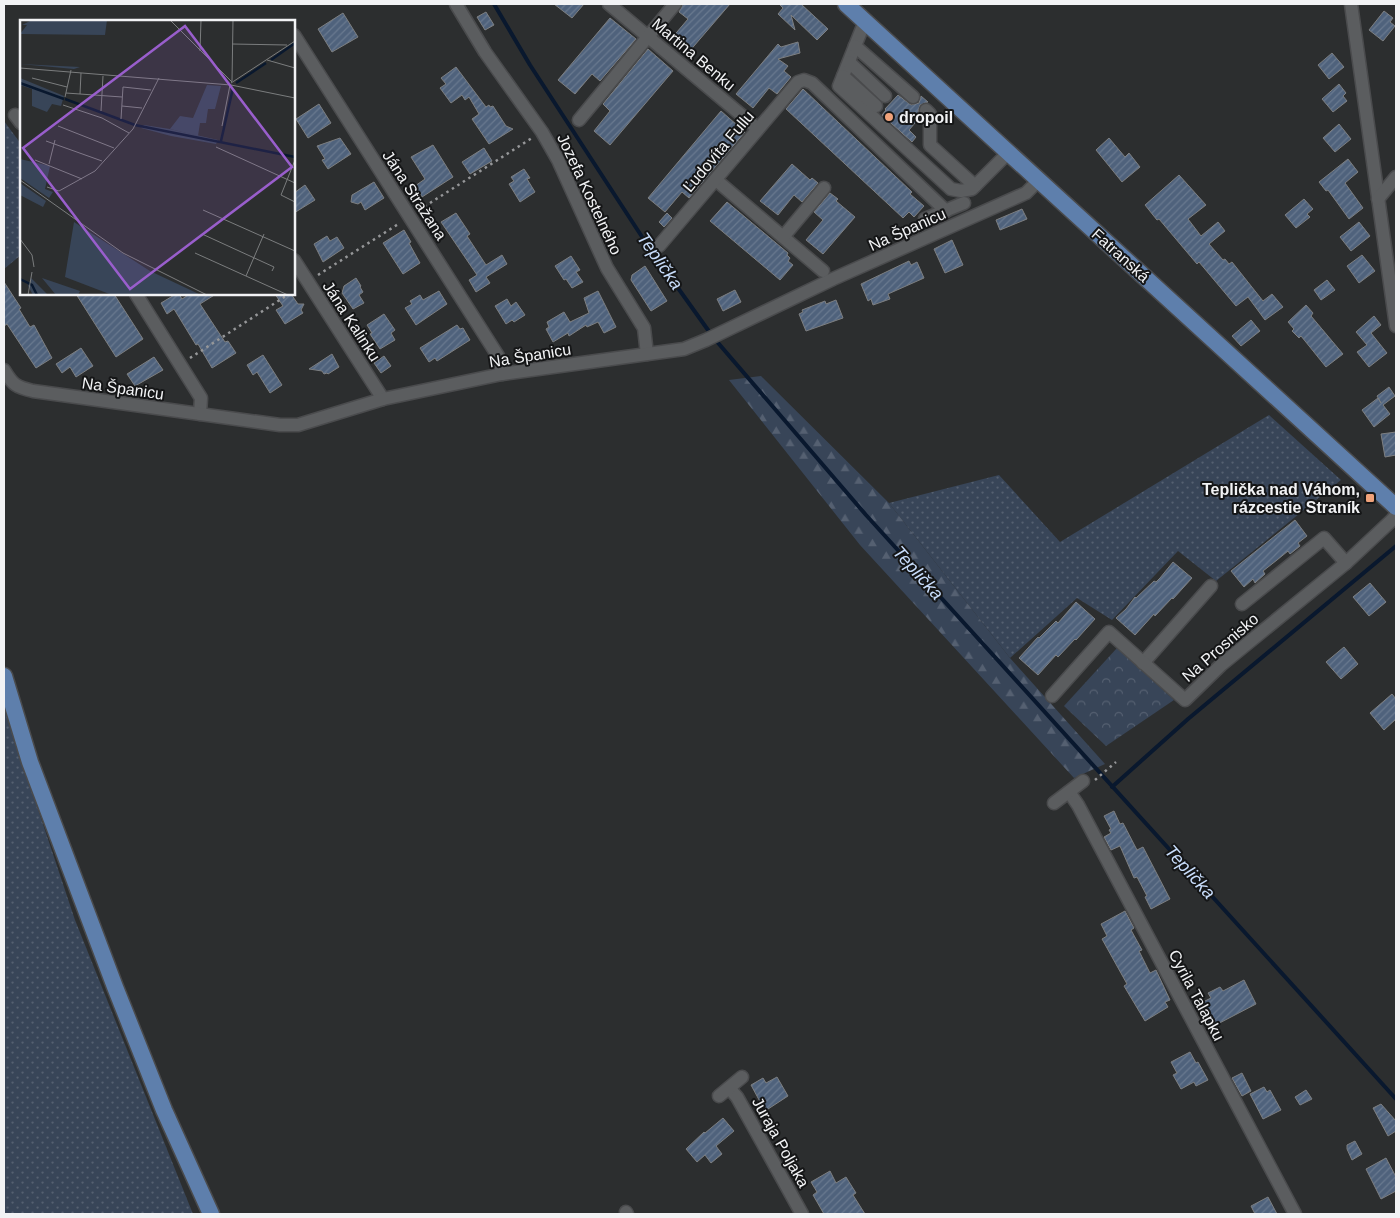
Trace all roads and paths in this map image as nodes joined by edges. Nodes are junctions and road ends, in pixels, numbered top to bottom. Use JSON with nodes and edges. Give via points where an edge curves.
{"nodes":[{"id":1,"x":456,"y":4,"type":"edge"},
{"id":2,"x":609,"y":4,"type":"edge"},
{"id":3,"x":675,"y":4,"type":"edge"},
{"id":4,"x":846,"y":4,"type":"edge"},
{"id":5,"x":1351,"y":4,"type":"edge"},
{"id":6,"x":865,"y":21,"type":"junction"},
{"id":7,"x":648,"y":36,"type":"junction"},
{"id":8,"x":295,"y":37,"type":"edge"},
{"id":9,"x":855,"y":46,"type":"junction"},
{"id":10,"x":848,"y":62,"type":"junction"},
{"id":11,"x":897,"y":83,"type":"junction"},
{"id":12,"x":885,"y":96,"type":"junction"},
{"id":13,"x":913,"y":97,"type":"dead end"},
{"id":14,"x":873,"y":110,"type":"junction"},
{"id":15,"x":926,"y":110,"type":"dead end"},
{"id":16,"x":579,"y":120,"type":"dead end"},
{"id":17,"x":758,"y":129,"type":"junction"},
{"id":18,"x":930,"y":145,"type":"junction"},
{"id":19,"x":1008,"y":152,"type":"junction"},
{"id":20,"x":918,"y":158,"type":"junction"},
{"id":21,"x":1396,"y":177,"type":"edge"},
{"id":22,"x":716,"y":180,"type":"junction"},
{"id":23,"x":1039,"y":180,"type":"junction"},
{"id":24,"x":974,"y":186,"type":"junction"},
{"id":25,"x":824,"y":188,"type":"dead end"},
{"id":26,"x":1378,"y":199,"type":"junction"},
{"id":27,"x":964,"y":203,"type":"dead end"},
{"id":28,"x":946,"y":211,"type":"junction"},
{"id":29,"x":925,"y":220,"type":"dead end"},
{"id":30,"x":783,"y":237,"type":"junction"},
{"id":31,"x":659,"y":246,"type":"dead end"},
{"id":32,"x":295,"y":262,"type":"edge"},
{"id":33,"x":823,"y":271,"type":"dead end"},
{"id":34,"x":137,"y":295,"type":"edge"},
{"id":35,"x":287,"y":295,"type":"edge"},
{"id":36,"x":1396,"y":326,"type":"edge"},
{"id":37,"x":647,"y":354,"type":"junction"},
{"id":38,"x":180,"y":364,"type":"junction"},
{"id":39,"x":4,"y":370,"type":"edge"},
{"id":40,"x":502,"y":374,"type":"junction"},
{"id":41,"x":383,"y":399,"type":"junction"},
{"id":42,"x":200,"y":414,"type":"junction"},
{"id":43,"x":1396,"y":506,"type":"edge"},
{"id":44,"x":1396,"y":515,"type":"edge"},
{"id":45,"x":1346,"y":563,"type":"junction"},
{"id":46,"x":1211,"y":586,"type":"dead end"},
{"id":47,"x":1242,"y":604,"type":"dead end"},
{"id":48,"x":1144,"y":663,"type":"junction"},
{"id":49,"x":4,"y":676,"type":"edge"},
{"id":50,"x":1052,"y":696,"type":"dead end"},
{"id":51,"x":1116,"y":762,"type":"dead end"},
{"id":52,"x":1089,"y":781,"type":"joint"},
{"id":53,"x":1068,"y":792,"type":"junction"},
{"id":54,"x":1054,"y":803,"type":"dead end"},
{"id":55,"x":742,"y":1077,"type":"dead end"},
{"id":56,"x":729,"y":1088,"type":"junction"},
{"id":57,"x":719,"y":1096,"type":"dead end"},
{"id":58,"x":211,"y":1214,"type":"edge"},
{"id":59,"x":802,"y":1214,"type":"edge"},
{"id":60,"x":1295,"y":1214,"type":"edge"}],
"edges":[{"from":1,"to":37,"type":"street","name":"Jozefa Kostelného","via":[[558,160],[606,268],[644,328]]},
{"from":2,"to":7,"type":"street","name":"Martina Benku"},
{"from":3,"to":7,"type":"street"},
{"from":4,"to":6,"type":"main road","name":"Fatranská"},
{"from":5,"to":26,"type":"street"},
{"from":6,"to":9,"type":"street"},
{"from":6,"to":19,"type":"main road","name":"Fatranská"},
{"from":7,"to":16,"type":"street"},
{"from":7,"to":17,"type":"street","name":"Martina Benku"},
{"from":8,"to":40,"type":"street","name":"Jána Stražana","via":[[498,356]]},
{"from":9,"to":10,"type":"street"},
{"from":9,"to":11,"type":"street"},
{"from":10,"to":12,"type":"street"},
{"from":10,"to":14,"type":"street","via":[[839,86]]},
{"from":11,"to":12,"type":"street"},
{"from":11,"to":13,"type":"street"},
{"from":12,"to":14,"type":"street"},
{"from":14,"to":20,"type":"street"},
{"from":15,"to":18,"type":"street","via":[[930,114]]},
{"from":17,"to":22,"type":"street","name":"Ľudovíta Fullu"},
{"from":17,"to":28,"type":"street","name":"Ľudovíta Fullu","via":[[798,82],[812,83]]},
{"from":18,"to":20,"type":"street"},
{"from":18,"to":24,"type":"street"},
{"from":19,"to":23,"type":"main road","name":"Fatranská"},
{"from":19,"to":24,"type":"street"},
{"from":20,"to":24,"type":"street","via":[[951,189],[961,192]]},
{"from":21,"to":26,"type":"street"},
{"from":22,"to":30,"type":"street"},
{"from":22,"to":31,"type":"street","name":"Ľudovíta Fullu"},
{"from":23,"to":37,"type":"street","name":"Na Španicu","via":[[1026,193],[712,338],[684,349]]},
{"from":23,"to":43,"type":"main road","name":"Fatranská"},
{"from":25,"to":30,"type":"street"},
{"from":26,"to":36,"type":"street"},
{"from":27,"to":28,"type":"street"},
{"from":28,"to":29,"type":"street"},
{"from":30,"to":33,"type":"street"},
{"from":32,"to":41,"type":"street","name":"Jána Kalinku"},
{"from":34,"to":38,"type":"street"},
{"from":35,"to":38,"type":"path"},
{"from":37,"to":40,"type":"street","name":"Na Španicu"},
{"from":38,"to":42,"type":"street","via":[[201,398]]},
{"from":39,"to":42,"type":"street","name":"Na Španicu","via":[[17,387],[33,391]]},
{"from":40,"to":41,"type":"street","name":"Na Španicu"},
{"from":41,"to":42,"type":"street","name":"Na Španicu","via":[[298,425],[280,426]]},
{"from":44,"to":45,"type":"street","name":"Na Prosnisko"},
{"from":45,"to":47,"type":"street","via":[[1324,538]]},
{"from":45,"to":48,"type":"street","name":"Na Prosnisko","via":[[1221,665],[1185,700]]},
{"from":46,"to":48,"type":"street"},
{"from":48,"to":50,"type":"street","name":"Na Prosnisko","via":[[1109,632]]},
{"from":49,"to":58,"type":"main road","via":[[30,762],[115,987],[164,1110]]},
{"from":51,"to":52,"type":"path"},
{"from":52,"to":53,"type":"street"},
{"from":53,"to":54,"type":"street"},
{"from":53,"to":60,"type":"street","name":"Cyrila Talapku","via":[[1078,805]]},
{"from":55,"to":56,"type":"street"},
{"from":56,"to":57,"type":"street"},
{"from":56,"to":59,"type":"street","name":"Juraja Poljaka"}]}
